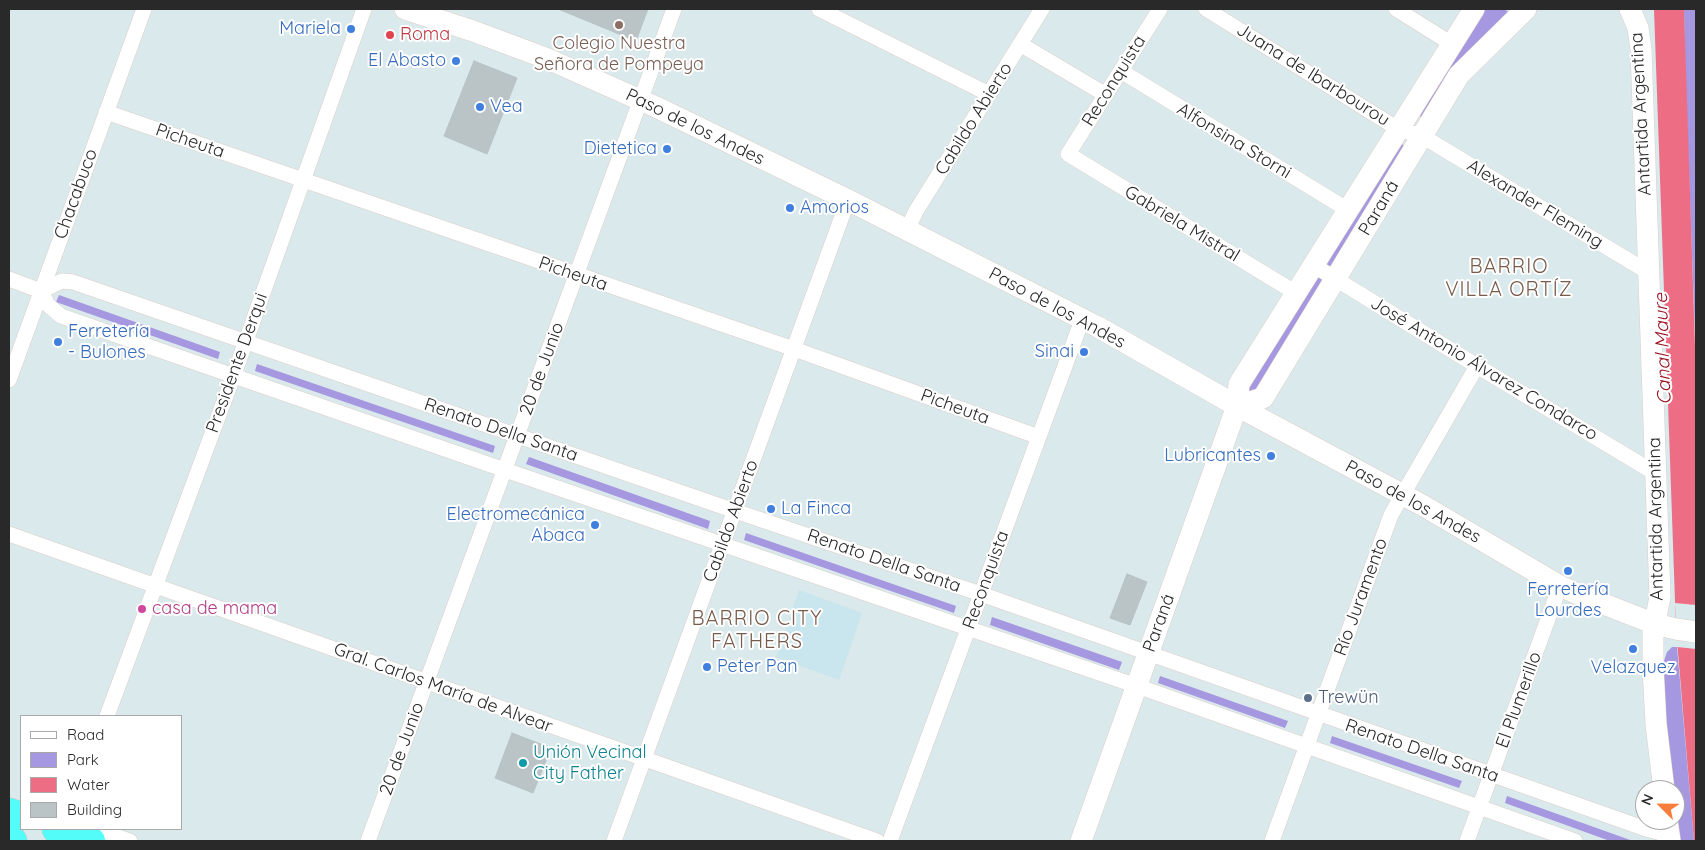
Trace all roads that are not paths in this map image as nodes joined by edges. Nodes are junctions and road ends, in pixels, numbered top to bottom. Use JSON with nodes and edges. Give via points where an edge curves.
{"nodes":[{"id":1,"x":144,"y":9,"type":"edge"},
{"id":2,"x":364,"y":9,"type":"edge"},
{"id":3,"x":405,"y":9,"type":"edge"},
{"id":4,"x":674,"y":9,"type":"edge"},
{"id":5,"x":819,"y":9,"type":"edge"},
{"id":6,"x":1042,"y":9,"type":"edge"},
{"id":7,"x":1160,"y":9,"type":"edge"},
{"id":8,"x":1206,"y":9,"type":"edge"},
{"id":9,"x":1396,"y":9,"type":"edge"},
{"id":10,"x":1474,"y":9,"type":"edge"},
{"id":11,"x":1526,"y":9,"type":"edge"},
{"id":12,"x":1630,"y":9,"type":"edge"},
{"id":13,"x":431,"y":12,"type":"edge"},
{"id":14,"x":1020,"y":44,"type":"junction"},
{"id":15,"x":1452,"y":44,"type":"junction"},
{"id":16,"x":1121,"y":71,"type":"junction"},
{"id":17,"x":989,"y":94,"type":"junction"},
{"id":18,"x":1106,"y":95,"type":"junction"},
{"id":19,"x":640,"y":100,"type":"junction"},
{"id":20,"x":106,"y":112,"type":"junction"},
{"id":21,"x":1398,"y":129,"type":"junction"},
{"id":22,"x":1422,"y":136,"type":"junction"},
{"id":23,"x":1068,"y":154,"type":"joint"},
{"id":24,"x":302,"y":180,"type":"junction"},
{"id":25,"x":848,"y":200,"type":"junction"},
{"id":26,"x":1348,"y":210,"type":"junction"},
{"id":27,"x":907,"y":230,"type":"junction"},
{"id":28,"x":1313,"y":265,"type":"junction"},
{"id":29,"x":1648,"y":272,"type":"junction"},
{"id":30,"x":576,"y":275,"type":"junction"},
{"id":31,"x":9,"y":279,"type":"edge"},
{"id":32,"x":1335,"y":279,"type":"junction"},
{"id":33,"x":41,"y":291,"type":"junction"},
{"id":34,"x":1296,"y":293,"type":"junction"},
{"id":35,"x":1082,"y":320,"type":"junction"},
{"id":36,"x":245,"y":342,"type":"junction"},
{"id":37,"x":794,"y":349,"type":"junction"},
{"id":38,"x":1476,"y":366,"type":"junction"},
{"id":39,"x":233,"y":376,"type":"junction"},
{"id":40,"x":9,"y":380,"type":"edge"},
{"id":41,"x":1237,"y":406,"type":"junction"},
{"id":42,"x":517,"y":436,"type":"junction"},
{"id":43,"x":1039,"y":437,"type":"junction"},
{"id":44,"x":505,"y":470,"type":"junction"},
{"id":45,"x":1656,"y":473,"type":"junction"},
{"id":46,"x":1402,"y":495,"type":"junction"},
{"id":47,"x":735,"y":511,"type":"junction"},
{"id":48,"x":9,"y":534,"type":"edge"},
{"id":49,"x":722,"y":544,"type":"junction"},
{"id":50,"x":156,"y":586,"type":"junction"},
{"id":51,"x":1560,"y":586,"type":"junction"},
{"id":52,"x":981,"y":594,"type":"junction"},
{"id":53,"x":1655,"y":624,"type":"junction"},
{"id":54,"x":968,"y":629,"type":"junction"},
{"id":55,"x":1686,"y":631,"type":"edge"},
{"id":56,"x":1148,"y":654,"type":"junction"},
{"id":57,"x":426,"y":683,"type":"junction"},
{"id":58,"x":1137,"y":686,"type":"junction"},
{"id":59,"x":1317,"y":714,"type":"junction"},
{"id":60,"x":108,"y":715,"type":"edge"},
{"id":61,"x":1306,"y":746,"type":"junction"},
{"id":62,"x":644,"y":760,"type":"junction"},
{"id":63,"x":1491,"y":775,"type":"junction"},
{"id":64,"x":1663,"y":780,"type":"edge"},
{"id":65,"x":1479,"y":808,"type":"junction"},
{"id":66,"x":59,"y":830,"type":"edge"},
{"id":67,"x":97,"y":830,"type":"edge"},
{"id":68,"x":1668,"y":832,"type":"edge"},
{"id":69,"x":9,"y":840,"type":"edge"},
{"id":70,"x":13,"y":841,"type":"edge"},
{"id":71,"x":91,"y":841,"type":"edge"},
{"id":72,"x":130,"y":841,"type":"edge"},
{"id":73,"x":368,"y":841,"type":"edge"},
{"id":74,"x":614,"y":841,"type":"edge"},
{"id":75,"x":877,"y":841,"type":"edge"},
{"id":76,"x":890,"y":841,"type":"edge"},
{"id":77,"x":1081,"y":841,"type":"edge"},
{"id":78,"x":1272,"y":841,"type":"edge"},
{"id":79,"x":1466,"y":841,"type":"edge"},
{"id":80,"x":1575,"y":841,"type":"edge"}],
"edges":[{"from":1,"to":20,"type":"street","name":"Chacabuco"},
{"from":2,"to":24,"type":"street","name":"Presidente Derqui"},
{"from":3,"to":13,"type":"street","name":"Paso de los Andes"},
{"from":4,"to":19,"type":"street","name":"20 de Junio"},
{"from":5,"to":17,"type":"street"},
{"from":6,"to":14,"type":"street","name":"Cabildo Abierto"},
{"from":7,"to":16,"type":"street","name":"Reconquista"},
{"from":8,"to":21,"type":"street","name":"Juana de Ibarbourou"},
{"from":9,"to":15,"type":"street"},
{"from":10,"to":15,"type":"street","name":"Paraná"},
{"from":11,"to":22,"type":"street","name":"Paraná","via":[[1463,70]]},
{"from":12,"to":29,"type":"street","name":"Antartida Argentina","via":[[1638,28],[1641,49]]},
{"from":13,"to":19,"type":"street","name":"Paso de los Andes"},
{"from":14,"to":17,"type":"street","name":"Cabildo Abierto"},
{"from":14,"to":18,"type":"street"},
{"from":15,"to":21,"type":"street","name":"Paraná"},
{"from":16,"to":18,"type":"street","name":"Reconquista"},
{"from":16,"to":26,"type":"street","name":"Alfonsina Storni"},
{"from":17,"to":27,"type":"street","name":"Cabildo Abierto"},
{"from":18,"to":23,"type":"street","name":"Reconquista"},
{"from":19,"to":25,"type":"street","name":"Paso de los Andes"},
{"from":19,"to":30,"type":"street","name":"20 de Junio"},
{"from":20,"to":24,"type":"street","name":"Picheuta"},
{"from":20,"to":33,"type":"street","name":"Chacabuco"},
{"from":21,"to":22,"type":"street","name":"Juana de Ibarbourou"},
{"from":21,"to":26,"type":"street","name":"Paraná"},
{"from":22,"to":29,"type":"street","name":"Alexander Fleming"},
{"from":22,"to":32,"type":"street","name":"Paraná"},
{"from":23,"to":34,"type":"street","name":"Gabriela Mistral"},
{"from":24,"to":30,"type":"street","name":"Picheuta"},
{"from":24,"to":36,"type":"street","name":"Presidente Derqui"},
{"from":25,"to":27,"type":"street","name":"Paso de los Andes"},
{"from":25,"to":37,"type":"street","name":"Cabildo Abierto"},
{"from":26,"to":28,"type":"street","name":"Paraná"},
{"from":27,"to":35,"type":"street","name":"Paso de los Andes"},
{"from":28,"to":32,"type":"street","name":"José Antonio Álvarez Condarco"},
{"from":28,"to":34,"type":"street","name":"Paraná"},
{"from":29,"to":45,"type":"street","name":"Antartida Argentina"},
{"from":30,"to":37,"type":"street","name":"Picheuta"},
{"from":30,"to":42,"type":"street","name":"20 de Junio"},
{"from":31,"to":33,"type":"street"},
{"from":32,"to":38,"type":"street","name":"José Antonio Álvarez Condarco"},
{"from":32,"to":41,"type":"street","name":"Paraná","via":[[1263,398]]},
{"from":33,"to":36,"type":"street","name":"Renato Della Santa","via":[[62,281],[73,282]]},
{"from":33,"to":39,"type":"street","name":"Renato Della Santa","via":[[48,305],[61,316]]},
{"from":33,"to":40,"type":"street","name":"Chacabuco"},
{"from":34,"to":41,"type":"street","name":"Paraná","via":[[1238,384]]},
{"from":35,"to":41,"type":"street","name":"Paso de los Andes"},
{"from":35,"to":43,"type":"street","name":"Reconquista"},
{"from":36,"to":39,"type":"street","name":"Presidente Derqui"},
{"from":36,"to":42,"type":"street","name":"Renato Della Santa"},
{"from":37,"to":43,"type":"street","name":"Picheuta"},
{"from":37,"to":47,"type":"street","name":"Cabildo Abierto"},
{"from":38,"to":45,"type":"street","name":"José Antonio Álvarez Condarco"},
{"from":38,"to":46,"type":"street","name":"Río Juramento"},
{"from":39,"to":44,"type":"street","name":"Renato Della Santa"},
{"from":39,"to":50,"type":"street","name":"Presidente Derqui"},
{"from":41,"to":46,"type":"street","name":"Paso de los Andes"},
{"from":41,"to":56,"type":"street","name":"Paraná"},
{"from":42,"to":44,"type":"street","name":"20 de Junio"},
{"from":42,"to":47,"type":"street","name":"Renato Della Santa"},
{"from":43,"to":52,"type":"street","name":"Reconquista"},
{"from":44,"to":49,"type":"street","name":"Renato Della Santa"},
{"from":44,"to":57,"type":"street","name":"20 de Junio"},
{"from":45,"to":53,"type":"street","name":"Antartida Argentina","via":[[1660,597]]},
{"from":46,"to":51,"type":"street","name":"Paso de los Andes"},
{"from":46,"to":59,"type":"street","name":"Río Juramento","via":[[1391,515]]},
{"from":47,"to":49,"type":"street","name":"Cabildo Abierto"},
{"from":47,"to":52,"type":"street","name":"Renato Della Santa"},
{"from":48,"to":50,"type":"street","name":"Gral. Carlos María de Alvear"},
{"from":49,"to":54,"type":"street","name":"Renato Della Santa"},
{"from":49,"to":62,"type":"street","name":"Cabildo Abierto"},
{"from":50,"to":57,"type":"street","name":"Gral. Carlos María de Alvear"},
{"from":50,"to":60,"type":"street","name":"Presidente Derqui"},
{"from":51,"to":53,"type":"street","name":"Paso de los Andes"},
{"from":51,"to":63,"type":"street","name":"El Plumerillo"},
{"from":52,"to":54,"type":"street","name":"Reconquista"},
{"from":52,"to":56,"type":"street","name":"Renato Della Santa"},
{"from":53,"to":55,"type":"street","name":"Paso de los Andes"},
{"from":53,"to":64,"type":"street","name":"Antartida Argentina","via":[[1654,686]]},
{"from":54,"to":58,"type":"street","name":"Renato Della Santa"},
{"from":54,"to":76,"type":"street","name":"Reconquista"},
{"from":56,"to":58,"type":"street","name":"Paraná"},
{"from":56,"to":59,"type":"street","name":"Renato Della Santa"},
{"from":57,"to":62,"type":"street","name":"Gral. Carlos María de Alvear"},
{"from":57,"to":73,"type":"street","name":"20 de Junio"},
{"from":58,"to":61,"type":"street","name":"Renato Della Santa"},
{"from":58,"to":77,"type":"street","name":"Paraná"},
{"from":59,"to":61,"type":"street","name":"Río Juramento"},
{"from":59,"to":63,"type":"street","name":"Renato Della Santa"},
{"from":61,"to":65,"type":"street","name":"Renato Della Santa"},
{"from":61,"to":78,"type":"street","name":"Río Juramento"},
{"from":62,"to":74,"type":"street","name":"Cabildo Abierto"},
{"from":62,"to":75,"type":"street","name":"Gral. Carlos María de Alvear"},
{"from":63,"to":65,"type":"street","name":"El Plumerillo"},
{"from":63,"to":68,"type":"street","name":"Renato Della Santa","via":[[1646,829]]},
{"from":65,"to":79,"type":"street","name":"El Plumerillo"},
{"from":65,"to":80,"type":"street","name":"Renato Della Santa"},
{"from":66,"to":71,"type":"highway"},
{"from":67,"to":72,"type":"street"},
{"from":69,"to":70,"type":"highway"}]}
